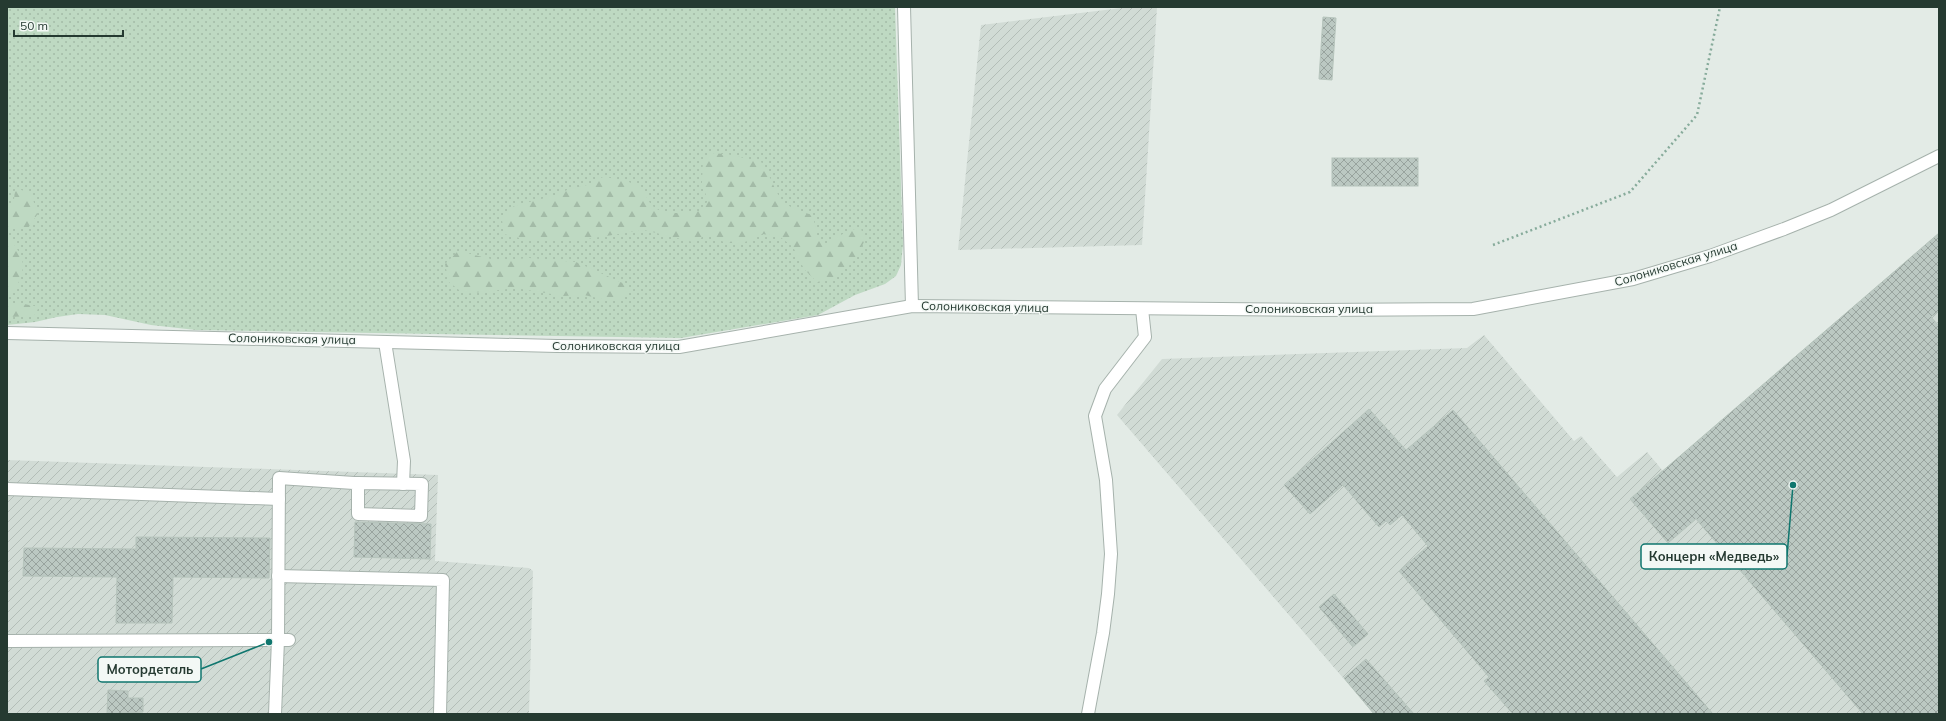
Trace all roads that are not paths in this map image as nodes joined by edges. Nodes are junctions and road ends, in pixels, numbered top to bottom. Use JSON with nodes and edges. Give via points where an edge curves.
{"nodes":[{"id":1,"x":904,"y":7,"type":"edge"},
{"id":2,"x":1939,"y":156,"type":"edge"},
{"id":3,"x":912,"y":306,"type":"junction"},
{"id":4,"x":1142,"y":309,"type":"junction"},
{"id":5,"x":7,"y":332,"type":"edge"},
{"id":6,"x":385,"y":342,"type":"junction"},
{"id":7,"x":358,"y":483,"type":"junction"},
{"id":8,"x":403,"y":484,"type":"junction"},
{"id":9,"x":7,"y":489,"type":"edge"},
{"id":10,"x":279,"y":499,"type":"junction"},
{"id":11,"x":278,"y":576,"type":"junction"},
{"id":12,"x":284,"y":640,"type":"junction"},
{"id":13,"x":7,"y":641,"type":"edge"},
{"id":14,"x":275,"y":714,"type":"edge"},
{"id":15,"x":440,"y":714,"type":"edge"},
{"id":16,"x":1088,"y":714,"type":"edge"}],
"edges":[{"from":1,"to":3,"type":"street"},
{"from":2,"to":4,"type":"street","name":"Солониковская улица","via":[[1831,210],[1790,227],[1633,280],[1473,308]]},
{"from":3,"to":4,"type":"street","name":"Солониковская улица"},
{"from":3,"to":6,"type":"street","name":"Солониковская улица","via":[[679,347]]},
{"from":4,"to":16,"type":"street","via":[[1145,337],[1105,389],[1095,416],[1106,480],[1111,554],[1103,633]]},
{"from":5,"to":6,"type":"street","name":"Солониковская улица"},
{"from":6,"to":8,"type":"street","via":[[404,461]]},
{"from":7,"to":8,"type":"street"},
{"from":7,"to":8,"type":"street","via":[[358,514],[421,516],[422,484]]},
{"from":7,"to":10,"type":"street","via":[[279,478]]},
{"from":9,"to":10,"type":"street"},
{"from":10,"to":11,"type":"street"},
{"from":11,"to":12,"type":"street"},
{"from":11,"to":15,"type":"street","via":[[443,580]]},
{"from":12,"to":13,"type":"street"},
{"from":12,"to":14,"type":"street"}]}
